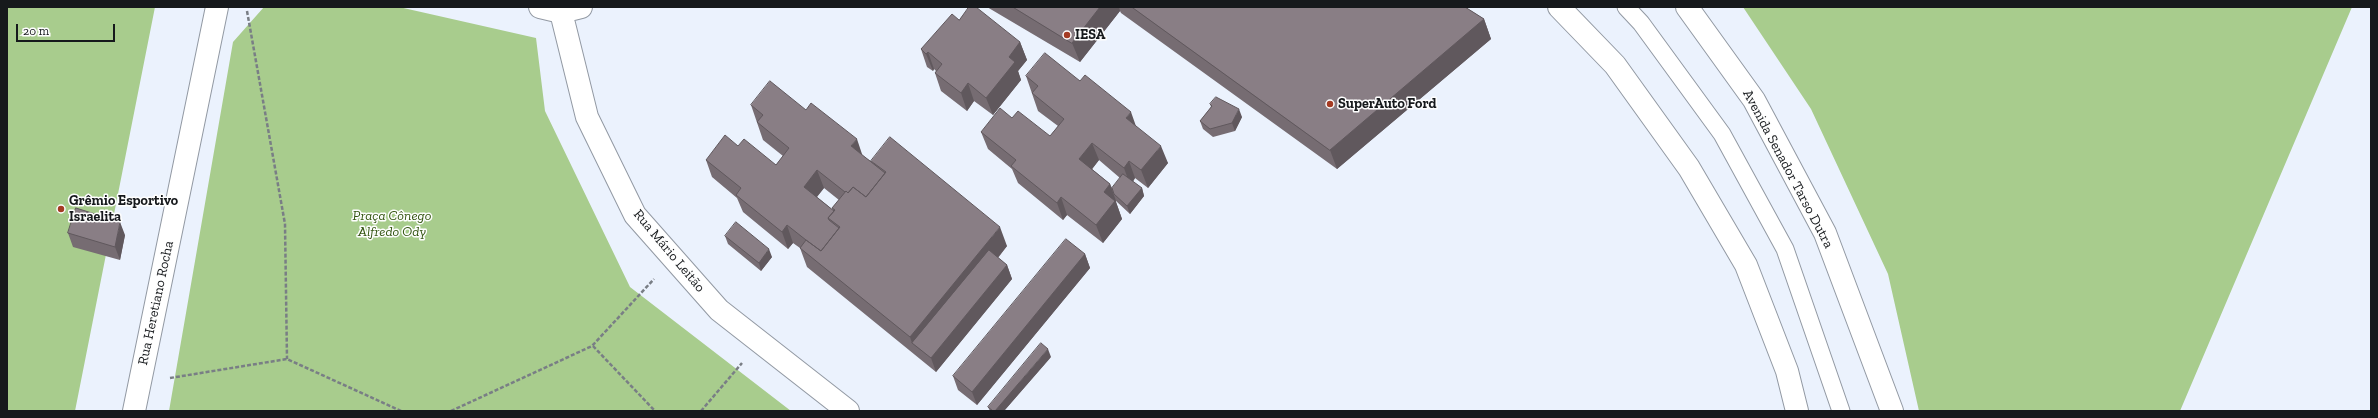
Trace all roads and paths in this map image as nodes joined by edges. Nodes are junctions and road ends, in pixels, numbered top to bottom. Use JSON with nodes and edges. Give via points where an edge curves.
{"nodes":[{"id":1,"x":217,"y":7,"type":"edge"},
{"id":2,"x":246,"y":7,"type":"edge"},
{"id":3,"x":540,"y":7,"type":"edge"},
{"id":4,"x":1559,"y":7,"type":"edge"},
{"id":5,"x":1626,"y":7,"type":"edge"},
{"id":6,"x":1687,"y":7,"type":"edge"},
{"id":7,"x":571,"y":9,"type":"edge"},
{"id":8,"x":673,"y":258,"type":"junction"},
{"id":9,"x":760,"y":342,"type":"junction"},
{"id":10,"x":592,"y":346,"type":"junction"},
{"id":11,"x":288,"y":359,"type":"junction"},
{"id":12,"x":140,"y":383,"type":"junction"},
{"id":13,"x":134,"y":411,"type":"edge"},
{"id":14,"x":401,"y":411,"type":"edge"},
{"id":15,"x":450,"y":411,"type":"edge"},
{"id":16,"x":654,"y":411,"type":"edge"},
{"id":17,"x":701,"y":411,"type":"edge"},
{"id":18,"x":848,"y":411,"type":"edge"},
{"id":19,"x":1797,"y":411,"type":"edge"},
{"id":20,"x":1841,"y":411,"type":"edge"},
{"id":21,"x":1892,"y":411,"type":"edge"}],
"edges":[{"from":1,"to":12,"type":"street","name":"Rua Heretiano Rocha"},
{"from":2,"to":11,"type":"path","via":[[285,224]]},
{"from":3,"to":7,"type":"street"},
{"from":4,"to":19,"type":"street","via":[[1615,65],[1693,174],[1746,265],[1787,371]]},
{"from":5,"to":20,"type":"lane","via":[[1641,23],[1722,134],[1785,249]]},
{"from":6,"to":21,"type":"street","name":"Avenida Senador Tarso Dutra","via":[[1754,100],[1825,233]]},
{"from":7,"to":8,"type":"street","name":"Rua Mário Leitão","via":[[587,117],[636,215]]},
{"from":8,"to":9,"type":"street","name":"Rua Mário Leitão","via":[[719,310]]},
{"from":8,"to":10,"type":"path"},
{"from":9,"to":17,"type":"path"},
{"from":9,"to":18,"type":"street","name":"Rua Mário Leitão"},
{"from":10,"to":15,"type":"path"},
{"from":10,"to":16,"type":"path"},
{"from":11,"to":12,"type":"path"},
{"from":11,"to":14,"type":"path"},
{"from":12,"to":13,"type":"street","name":"Rua Heretiano Rocha"}]}
